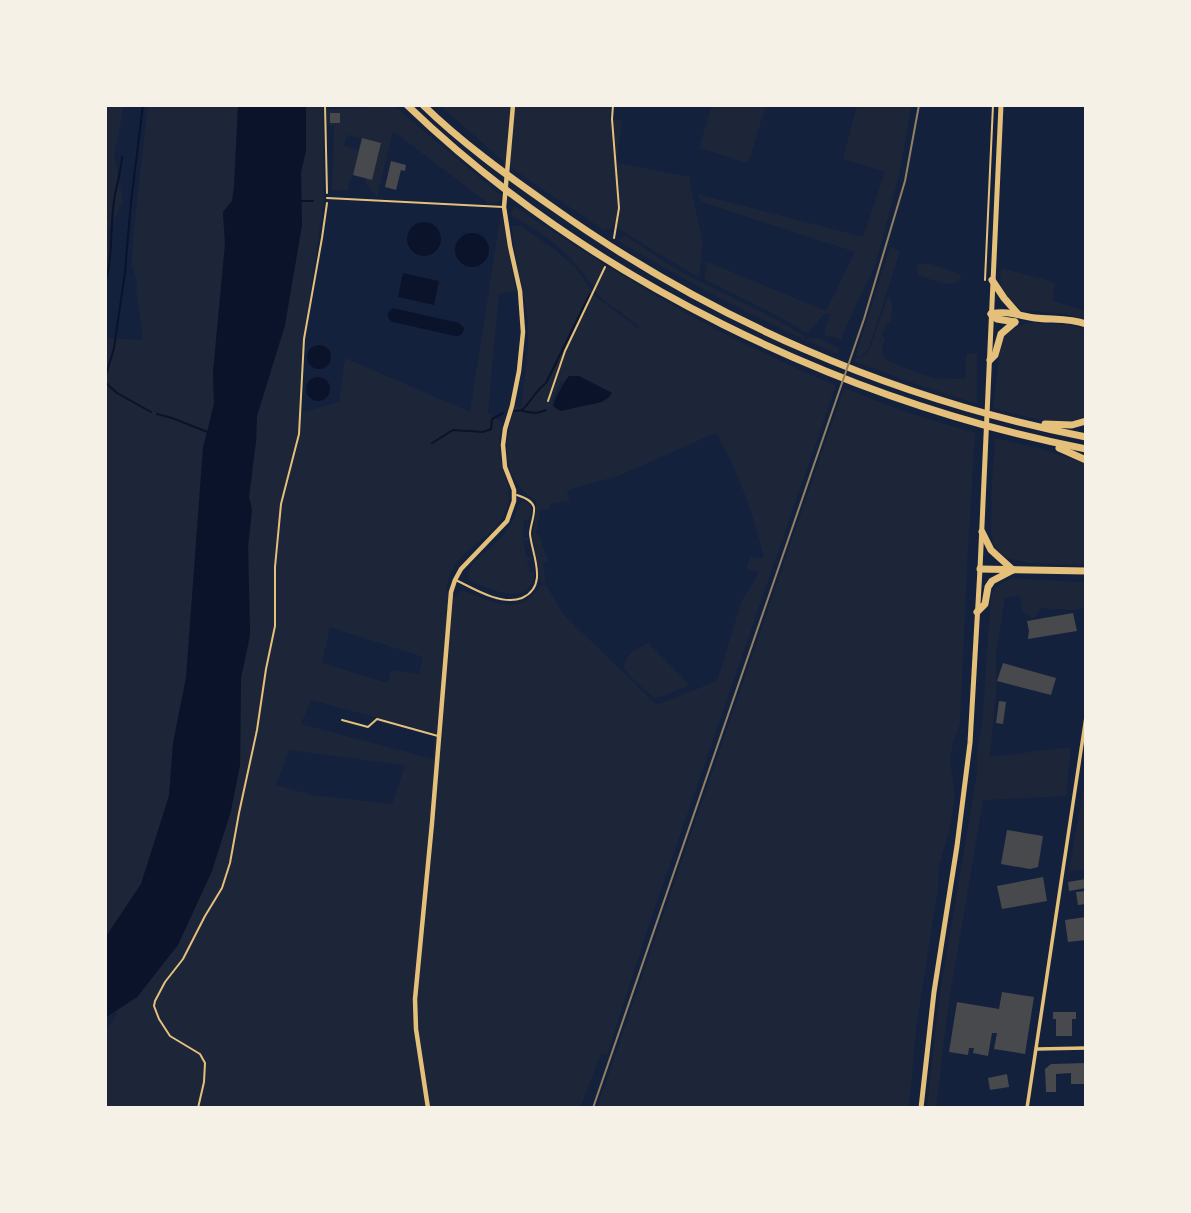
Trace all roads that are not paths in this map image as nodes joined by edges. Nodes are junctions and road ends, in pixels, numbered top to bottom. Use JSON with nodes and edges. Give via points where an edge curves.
{"nodes":[{"id":1,"x":407,"y":105,"type":"edge"},
{"id":2,"x":423,"y":105,"type":"edge"},
{"id":3,"x":513,"y":105,"type":"edge"},
{"id":4,"x":1001,"y":105,"type":"edge"},
{"id":5,"x":327,"y":198,"type":"road end"},
{"id":6,"x":505,"y":207,"type":"junction"},
{"id":7,"x":988,"y":280,"type":"junction"},
{"id":8,"x":991,"y":314,"type":"junction"},
{"id":9,"x":1017,"y":318,"type":"junction"},
{"id":10,"x":1086,"y":324,"type":"edge"},
{"id":11,"x":990,"y":360,"type":"junction"},
{"id":12,"x":1010,"y":420,"type":"junction"},
{"id":13,"x":1086,"y":421,"type":"edge"},
{"id":14,"x":1086,"y":438,"type":"edge"},
{"id":15,"x":1046,"y":441,"type":"junction"},
{"id":16,"x":1086,"y":449,"type":"edge"},
{"id":17,"x":1086,"y":460,"type":"edge"},
{"id":18,"x":515,"y":494,"type":"junction"},
{"id":19,"x":982,"y":532,"type":"junction"},
{"id":20,"x":980,"y":569,"type":"junction"},
{"id":21,"x":1014,"y":570,"type":"junction"},
{"id":22,"x":1086,"y":571,"type":"edge"},
{"id":23,"x":455,"y":580,"type":"junction"},
{"id":24,"x":977,"y":612,"type":"junction"},
{"id":25,"x":1086,"y":717,"type":"edge"},
{"id":26,"x":342,"y":720,"type":"dead end"},
{"id":27,"x":439,"y":736,"type":"junction"},
{"id":28,"x":1086,"y":1048,"type":"edge"},
{"id":29,"x":1037,"y":1049,"type":"junction"},
{"id":30,"x":428,"y":1108,"type":"edge"},
{"id":31,"x":921,"y":1108,"type":"edge"},
{"id":32,"x":1027,"y":1108,"type":"edge"}],
"edges":[{"from":1,"to":15,"type":"highway","via":[[521,201],[591,249],[724,325],[910,403]]},
{"from":2,"to":12,"type":"highway","via":[[523,187],[670,283],[790,344],[875,378]]},
{"from":3,"to":6,"type":"street"},
{"from":4,"to":7,"type":"main road"},
{"from":5,"to":6,"type":"lane"},
{"from":6,"to":18,"type":"street","via":[[523,314],[519,371],[503,445]]},
{"from":7,"to":8,"type":"main road"},
{"from":7,"to":9,"type":"highway"},
{"from":8,"to":9,"type":"highway"},
{"from":8,"to":11,"type":"main road"},
{"from":9,"to":10,"type":"highway"},
{"from":9,"to":11,"type":"highway","via":[[1001,334]]},
{"from":11,"to":19,"type":"main road"},
{"from":12,"to":13,"type":"highway","via":[[1054,425]]},
{"from":12,"to":14,"type":"highway"},
{"from":15,"to":16,"type":"highway"},
{"from":15,"to":17,"type":"highway"},
{"from":18,"to":23,"type":"street","via":[[507,521]]},
{"from":18,"to":23,"type":"lane","via":[[533,505],[530,531],[538,576],[534,589],[508,600]]},
{"from":19,"to":20,"type":"main road"},
{"from":19,"to":21,"type":"highway","via":[[991,550]]},
{"from":20,"to":21,"type":"highway"},
{"from":20,"to":24,"type":"main road"},
{"from":21,"to":22,"type":"highway"},
{"from":21,"to":24,"type":"highway","via":[[992,581],[985,604]]},
{"from":23,"to":27,"type":"street"},
{"from":24,"to":31,"type":"main road","via":[[967,772]]},
{"from":25,"to":29,"type":"street"},
{"from":26,"to":27,"type":"lane","via":[[368,727],[377,719]]},
{"from":27,"to":30,"type":"street","via":[[415,999]]},
{"from":28,"to":29,"type":"street"},
{"from":29,"to":32,"type":"street"}]}
